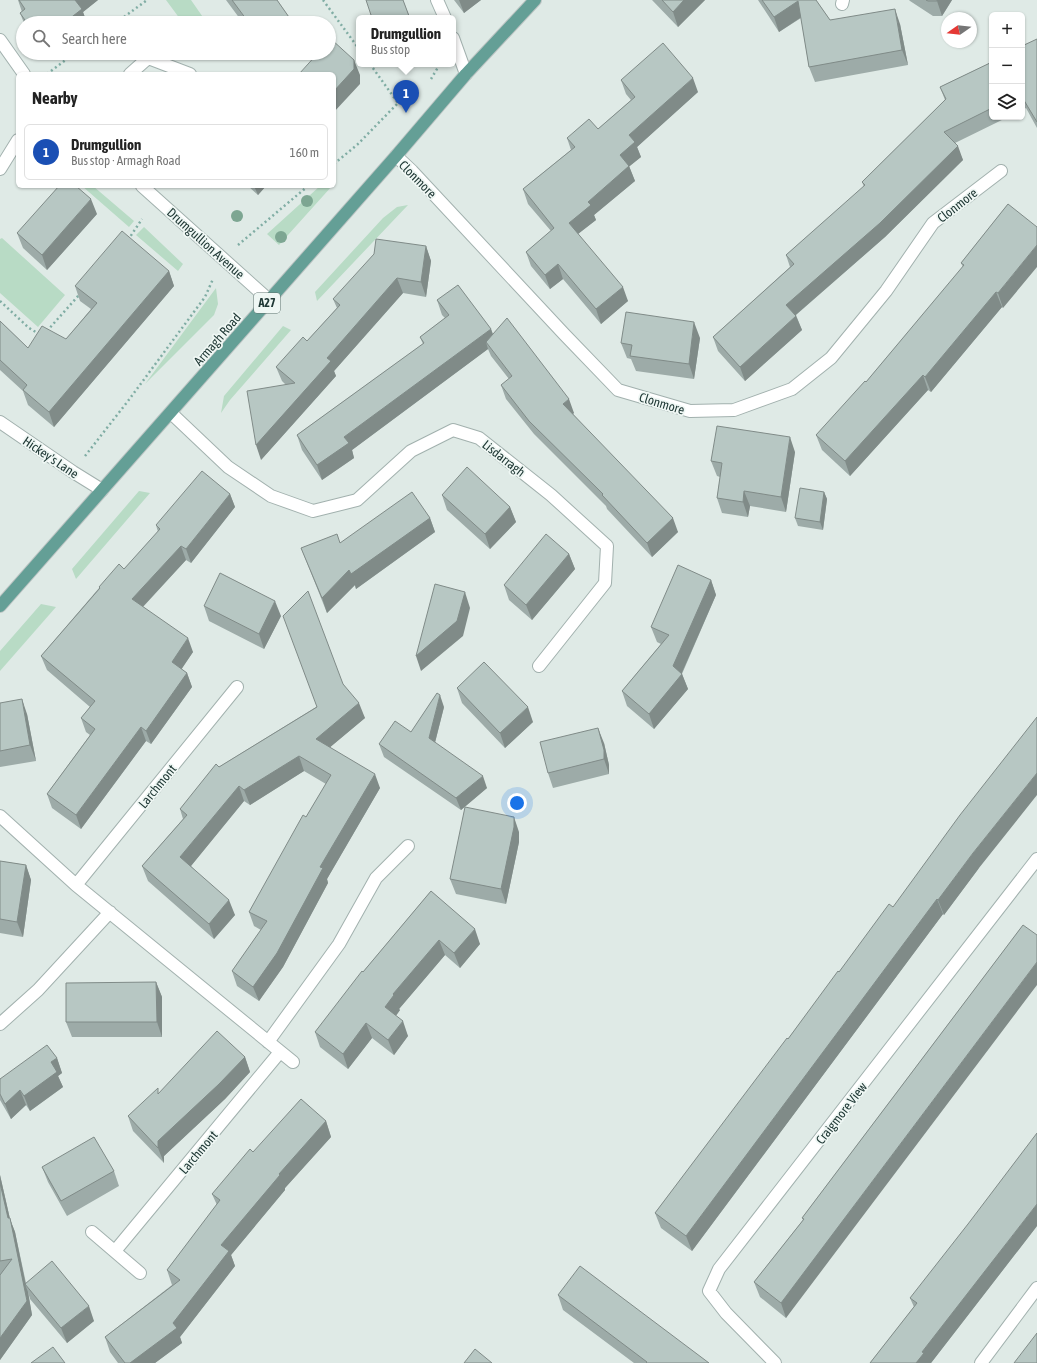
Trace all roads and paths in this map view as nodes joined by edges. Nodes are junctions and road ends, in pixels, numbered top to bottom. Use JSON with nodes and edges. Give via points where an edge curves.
{"nodes":[{"id":1,"x":147,"y":0,"type":"edge"},
{"id":2,"x":322,"y":0,"type":"edge"},
{"id":3,"x":437,"y":0,"type":"edge"},
{"id":4,"x":535,"y":0,"type":"edge"},
{"id":5,"x":444,"y":15,"type":"edge"},
{"id":6,"x":125,"y":16,"type":"edge"},
{"id":7,"x":334,"y":16,"type":"edge"},
{"id":8,"x":336,"y":19,"type":"edge"},
{"id":9,"x":0,"y":40,"type":"edge"},
{"id":10,"x":356,"y":45,"type":"edge"},
{"id":11,"x":456,"y":46,"type":"edge"},
{"id":12,"x":66,"y":60,"type":"edge"},
{"id":13,"x":146,"y":60,"type":"edge"},
{"id":14,"x":153,"y":60,"type":"edge"},
{"id":15,"x":372,"y":67,"type":"edge"},
{"id":16,"x":438,"y":67,"type":"edge"},
{"id":17,"x":23,"y":72,"type":"edge"},
{"id":18,"x":50,"y":72,"type":"edge"},
{"id":19,"x":132,"y":72,"type":"edge"},
{"id":20,"x":185,"y":72,"type":"edge"},
{"id":21,"x":466,"y":74,"type":"junction"},
{"id":22,"x":431,"y":80,"type":"dead end"},
{"id":23,"x":418,"y":95,"type":"dead end"},
{"id":24,"x":398,"y":103,"type":"junction"},
{"id":25,"x":16,"y":143,"type":"edge"},
{"id":26,"x":396,"y":156,"type":"junction"},
{"id":27,"x":336,"y":162,"type":"edge"},
{"id":28,"x":0,"y":169,"type":"edge"},
{"id":29,"x":1001,"y":171,"type":"dead end"},
{"id":30,"x":144,"y":188,"type":"edge"},
{"id":31,"x":306,"y":188,"type":"edge"},
{"id":32,"x":142,"y":219,"type":"dead end"},
{"id":33,"x":126,"y":242,"type":"edge"},
{"id":34,"x":223,"y":259,"type":"junction"},
{"id":35,"x":83,"y":290,"type":"edge"},
{"id":36,"x":269,"y":300,"type":"junction"},
{"id":37,"x":0,"y":301,"type":"edge"},
{"id":38,"x":171,"y":413,"type":"junction"},
{"id":39,"x":0,"y":422,"type":"edge"},
{"id":40,"x":73,"y":472,"type":"junction"},
{"id":41,"x":102,"y":490,"type":"junction"},
{"id":42,"x":0,"y":606,"type":"edge"},
{"id":43,"x":539,"y":666,"type":"dead end"},
{"id":44,"x":237,"y":688,"type":"dead end"},
{"id":45,"x":0,"y":816,"type":"edge"},
{"id":46,"x":408,"y":846,"type":"dead end"},
{"id":47,"x":1037,"y":859,"type":"edge"},
{"id":48,"x":76,"y":885,"type":"junction"},
{"id":49,"x":110,"y":912,"type":"junction"},
{"id":50,"x":0,"y":1024,"type":"edge"},
{"id":51,"x":268,"y":1042,"type":"junction"},
{"id":52,"x":280,"y":1052,"type":"junction"},
{"id":53,"x":293,"y":1062,"type":"dead end"},
{"id":54,"x":92,"y":1232,"type":"dead end"},
{"id":55,"x":115,"y":1251,"type":"junction"},
{"id":56,"x":140,"y":1273,"type":"dead end"},
{"id":57,"x":1037,"y":1288,"type":"edge"},
{"id":58,"x":776,"y":1363,"type":"edge"},
{"id":59,"x":981,"y":1363,"type":"edge"}],
"edges":[{"from":1,"to":6,"type":"path"},
{"from":2,"to":7,"type":"path"},
{"from":3,"to":5,"type":"street"},
{"from":4,"to":21,"type":"main road","name":"Armagh Road","number":"A27"},
{"from":8,"to":10,"type":"path"},
{"from":9,"to":17,"type":"street"},
{"from":11,"to":21,"type":"street"},
{"from":12,"to":18,"type":"path"},
{"from":13,"to":19,"type":"street"},
{"from":14,"to":20,"type":"street"},
{"from":15,"to":24,"type":"path"},
{"from":16,"to":22,"type":"path"},
{"from":21,"to":26,"type":"main road","name":"Armagh Road","number":"A27"},
{"from":23,"to":24,"type":"path","via":[[413,100]]},
{"from":24,"to":27,"type":"path"},
{"from":25,"to":28,"type":"street"},
{"from":26,"to":29,"type":"street","name":"Clonmore","via":[[618,390],[690,411],[734,410],[792,389],[831,358],[886,291],[933,223]]},
{"from":26,"to":36,"type":"main road","name":"Armagh Road","number":"A27"},
{"from":30,"to":34,"type":"street","name":"Drumgullion Avenue"},
{"from":31,"to":34,"type":"path"},
{"from":32,"to":33,"type":"path"},
{"from":34,"to":36,"type":"street","name":"Drumgullion Avenue"},
{"from":34,"to":40,"type":"path","via":[[205,297]]},
{"from":35,"to":37,"type":"path","via":[[43,336],[29,328]]},
{"from":36,"to":38,"type":"main road","name":"Armagh Road","number":"A27"},
{"from":38,"to":41,"type":"main road","name":"Armagh Road","number":"A27"},
{"from":38,"to":43,"type":"street","name":"Lisdarragh","via":[[228,467],[271,496],[313,511],[357,500],[411,450],[453,430],[479,438],[551,496],[607,546],[605,583]]},
{"from":39,"to":40,"type":"street","name":"Hickey's Lane"},
{"from":40,"to":41,"type":"street","name":"Hickey's Lane"},
{"from":41,"to":42,"type":"main road","name":"Armagh Road","number":"A27"},
{"from":44,"to":48,"type":"street","name":"Larchmont"},
{"from":45,"to":48,"type":"street"},
{"from":46,"to":51,"type":"street","via":[[376,878],[339,944]]},
{"from":47,"to":58,"type":"street","name":"Craigmore View","via":[[719,1269],[709,1291],[726,1313]]},
{"from":48,"to":49,"type":"street"},
{"from":49,"to":50,"type":"street","via":[[38,990]]},
{"from":49,"to":51,"type":"street"},
{"from":51,"to":52,"type":"street"},
{"from":52,"to":53,"type":"street"},
{"from":52,"to":55,"type":"street","name":"Larchmont"},
{"from":54,"to":55,"type":"street"},
{"from":55,"to":56,"type":"street"},
{"from":57,"to":59,"type":"street"}]}
